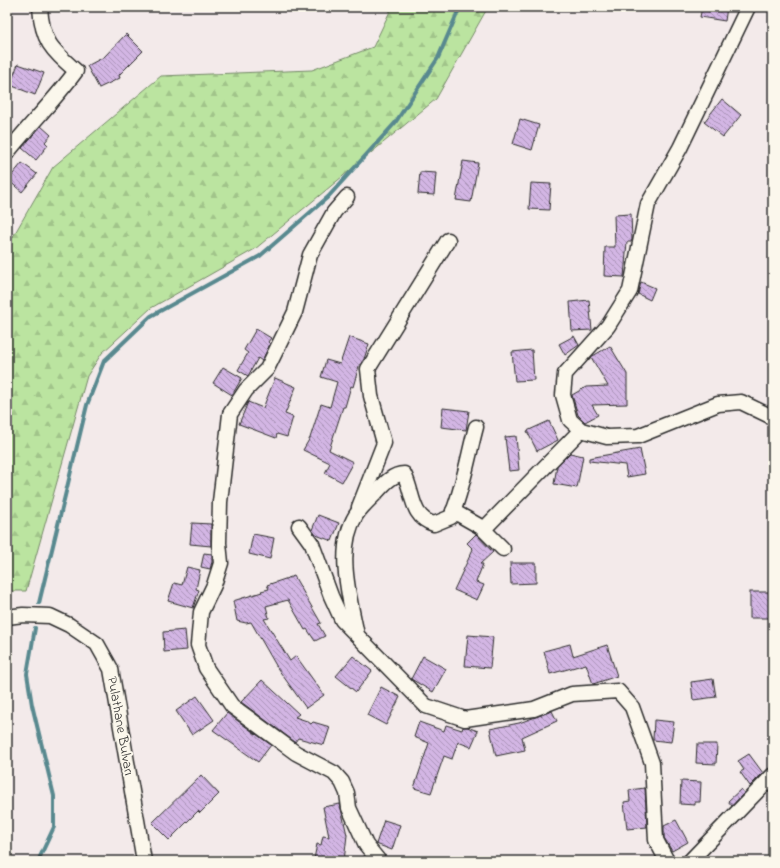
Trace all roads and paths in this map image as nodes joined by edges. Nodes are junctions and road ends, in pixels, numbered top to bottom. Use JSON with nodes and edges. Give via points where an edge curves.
{"nodes":[{"id":1,"x":40,"y":7,"type":"edge"},
{"id":2,"x":748,"y":7,"type":"edge"},
{"id":3,"x":7,"y":153,"type":"edge"},
{"id":4,"x":346,"y":197,"type":"dead end"},
{"id":5,"x":448,"y":240,"type":"dead end"},
{"id":6,"x":773,"y":419,"type":"edge"},
{"id":7,"x":476,"y":427,"type":"dead end"},
{"id":8,"x":581,"y":430,"type":"junction"},
{"id":9,"x":453,"y":511,"type":"junction"},
{"id":10,"x":356,"y":515,"type":"junction"},
{"id":11,"x":299,"y":526,"type":"dead end"},
{"id":12,"x":484,"y":529,"type":"junction"},
{"id":13,"x":503,"y":549,"type":"dead end"},
{"id":14,"x":7,"y":617,"type":"edge"},
{"id":15,"x":357,"y":636,"type":"junction"},
{"id":16,"x":773,"y":775,"type":"edge"},
{"id":17,"x":144,"y":861,"type":"edge"},
{"id":18,"x":379,"y":861,"type":"edge"},
{"id":19,"x":667,"y":861,"type":"edge"},
{"id":20,"x":690,"y":861,"type":"edge"}],
"edges":[{"from":1,"to":3,"type":"street","via":[[46,40],[76,71],[61,92]]},
{"from":2,"to":8,"type":"street","via":[[680,148],[648,204],[630,291],[608,326],[564,374],[563,395],[570,420]]},
{"from":4,"to":18,"type":"street","via":[[334,212],[310,255],[295,312],[267,369],[246,390],[230,414],[220,502],[218,543],[221,563],[202,612],[198,645],[206,668],[232,706],[296,753],[334,773],[342,782],[349,808],[366,845]]},
{"from":5,"to":10,"type":"street","via":[[368,369],[371,396],[384,443]]},
{"from":6,"to":8,"type":"street","via":[[741,402],[718,404],[638,436],[607,437]]},
{"from":7,"to":9,"type":"street","via":[[460,495]]},
{"from":8,"to":12,"type":"street"},
{"from":9,"to":10,"type":"street","via":[[451,517],[434,524],[425,521],[413,504],[404,474],[396,474],[381,486]]},
{"from":9,"to":12,"type":"street"},
{"from":10,"to":15,"type":"street","via":[[347,539],[346,579]]},
{"from":11,"to":15,"type":"street","via":[[312,544],[342,620]]},
{"from":12,"to":13,"type":"street"},
{"from":14,"to":17,"type":"street","name":"Pulathane Bulvarı","via":[[50,616],[97,644],[111,669]]},
{"from":15,"to":19,"type":"street","via":[[426,706],[465,719],[534,709],[572,694],[618,691],[632,707],[652,763],[656,840]]},
{"from":16,"to":20,"type":"street"}]}
